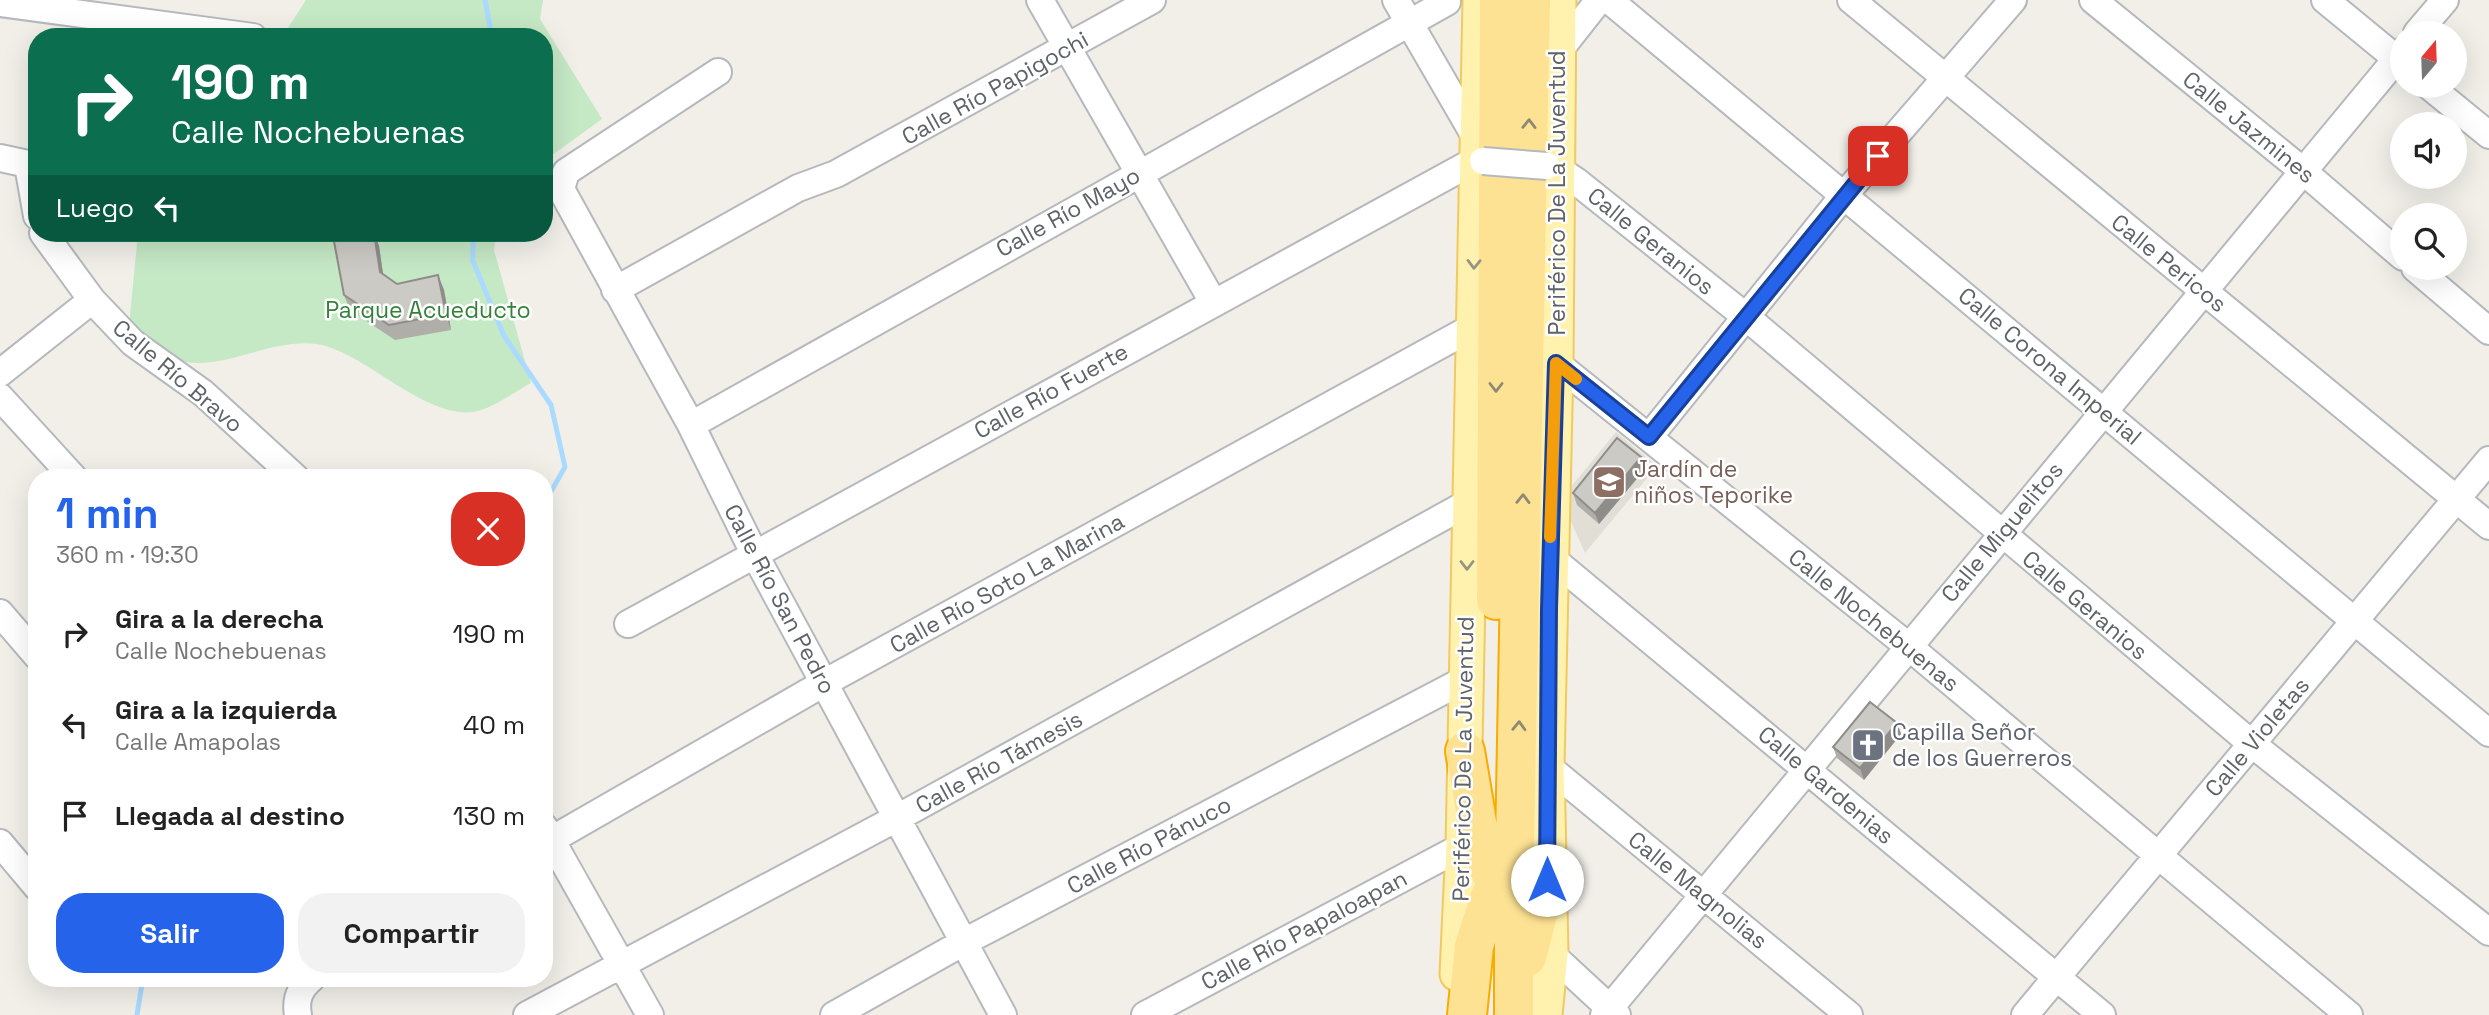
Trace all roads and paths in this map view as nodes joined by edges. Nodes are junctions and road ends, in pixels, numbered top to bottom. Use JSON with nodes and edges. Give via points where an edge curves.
{"nodes":[{"id":1,"x":1040,"y":0,"type":"edge"},
{"id":2,"x":1152,"y":0,"type":"edge"},
{"id":3,"x":1480,"y":0,"type":"edge"},
{"id":4,"x":1499,"y":0,"type":"edge"},
{"id":5,"x":1531,"y":0,"type":"edge"},
{"id":6,"x":1559,"y":0,"type":"edge"},
{"id":7,"x":1599,"y":0,"type":"edge"},
{"id":8,"x":1609,"y":0,"type":"edge"},
{"id":9,"x":1851,"y":0,"type":"edge"},
{"id":10,"x":2013,"y":0,"type":"edge"},
{"id":11,"x":2093,"y":0,"type":"edge"},
{"id":12,"x":2325,"y":0,"type":"edge"},
{"id":13,"x":2445,"y":0,"type":"edge"},
{"id":14,"x":1447,"y":2,"type":"dead end"},
{"id":15,"x":0,"y":3,"type":"edge"},
{"id":16,"x":1402,"y":12,"type":"edge"},
{"id":17,"x":88,"y":17,"type":"edge"},
{"id":18,"x":2427,"y":21,"type":"edge"},
{"id":19,"x":179,"y":28,"type":"edge"},
{"id":20,"x":1067,"y":49,"type":"junction"},
{"id":21,"x":2390,"y":50,"type":"edge"},
{"id":22,"x":1558,"y":52,"type":"junction"},
{"id":23,"x":2390,"y":71,"type":"edge"},
{"id":24,"x":718,"y":72,"type":"dead end"},
{"id":25,"x":1945,"y":79,"type":"junction"},
{"id":26,"x":2444,"y":98,"type":"edge"},
{"id":27,"x":2489,"y":135,"type":"edge"},
{"id":28,"x":1478,"y":153,"type":"junction"},
{"id":29,"x":0,"y":159,"type":"edge"},
{"id":30,"x":28,"y":164,"type":"edge"},
{"id":31,"x":1551,"y":166,"type":"junction"},
{"id":32,"x":2303,"y":171,"type":"junction"},
{"id":33,"x":1138,"y":172,"type":"junction"},
{"id":34,"x":1845,"y":194,"type":"junction"},
{"id":35,"x":50,"y":242,"type":"edge"},
{"id":36,"x":2390,"y":246,"type":"edge"},
{"id":37,"x":2429,"y":280,"type":"edge"},
{"id":38,"x":2202,"y":290,"type":"junction"},
{"id":39,"x":620,"y":298,"type":"junction"},
{"id":40,"x":92,"y":300,"type":"junction"},
{"id":41,"x":1213,"y":302,"type":"junction"},
{"id":42,"x":1745,"y":316,"type":"junction"},
{"id":43,"x":1472,"y":327,"type":"junction"},
{"id":44,"x":2489,"y":331,"type":"edge"},
{"id":45,"x":1556,"y":363,"type":"junction"},
{"id":46,"x":0,"y":373,"type":"edge"},
{"id":47,"x":0,"y":397,"type":"edge"},
{"id":48,"x":2103,"y":410,"type":"junction"},
{"id":49,"x":691,"y":425,"type":"junction"},
{"id":50,"x":1649,"y":437,"type":"junction"},
{"id":51,"x":2489,"y":460,"type":"edge"},
{"id":52,"x":66,"y":469,"type":"edge"},
{"id":53,"x":286,"y":469,"type":"edge"},
{"id":54,"x":2458,"y":499,"type":"junction"},
{"id":55,"x":1468,"y":503,"type":"junction"},
{"id":56,"x":2489,"y":526,"type":"edge"},
{"id":57,"x":2000,"y":533,"type":"junction"},
{"id":58,"x":755,"y":555,"type":"junction"},
{"id":59,"x":1550,"y":557,"type":"junction"},
{"id":60,"x":0,"y":613,"type":"edge"},
{"id":61,"x":2354,"y":621,"type":"junction"},
{"id":62,"x":628,"y":624,"type":"dead end"},
{"id":63,"x":28,"y":646,"type":"edge"},
{"id":64,"x":1908,"y":646,"type":"junction"},
{"id":65,"x":1466,"y":679,"type":"junction"},
{"id":66,"x":824,"y":683,"type":"junction"},
{"id":67,"x":2489,"y":733,"type":"edge"},
{"id":68,"x":2252,"y":744,"type":"junction"},
{"id":69,"x":1465,"y":751,"type":"junction"},
{"id":70,"x":1547,"y":766,"type":"junction"},
{"id":71,"x":1806,"y":769,"type":"junction"},
{"id":72,"x":897,"y":818,"type":"junction"},
{"id":73,"x":553,"y":834,"type":"edge"},
{"id":74,"x":0,"y":843,"type":"edge"},
{"id":75,"x":1463,"y":846,"type":"junction"},
{"id":76,"x":553,"y":847,"type":"edge"},
{"id":77,"x":2157,"y":858,"type":"junction"},
{"id":78,"x":28,"y":876,"type":"edge"},
{"id":79,"x":1547,"y":880,"type":"junction"},
{"id":80,"x":1490,"y":884,"type":"junction"},
{"id":81,"x":1703,"y":894,"type":"junction"},
{"id":82,"x":2489,"y":932,"type":"edge"},
{"id":83,"x":964,"y":942,"type":"junction"},
{"id":84,"x":1550,"y":954,"type":"junction"},
{"id":85,"x":623,"y":965,"type":"junction"},
{"id":86,"x":2057,"y":977,"type":"junction"},
{"id":87,"x":302,"y":987,"type":"edge"},
{"id":88,"x":1516,"y":1008,"type":"edge"},
{"id":89,"x":1610,"y":1013,"type":"edge"},
{"id":90,"x":298,"y":1015,"type":"edge"},
{"id":91,"x":527,"y":1015,"type":"edge"},
{"id":92,"x":650,"y":1015,"type":"edge"},
{"id":93,"x":834,"y":1015,"type":"edge"},
{"id":94,"x":1003,"y":1015,"type":"edge"},
{"id":95,"x":1145,"y":1015,"type":"edge"},
{"id":96,"x":1455,"y":1015,"type":"edge"},
{"id":97,"x":1467,"y":1015,"type":"edge"},
{"id":98,"x":1849,"y":1015,"type":"edge"},
{"id":99,"x":2025,"y":1015,"type":"edge"},
{"id":100,"x":2102,"y":1015,"type":"edge"},
{"id":101,"x":2349,"y":1015,"type":"edge"}],
"edges":[{"from":1,"to":20,"type":"street"},
{"from":2,"to":20,"type":"street","name":"Calle Río Papigochi"},
{"from":3,"to":28,"type":"main road","name":"Periférico De La Juventud"},
{"from":4,"to":80,"type":"highway","name":"Periférico De La Juventud","one_way":true},
{"from":88,"to":5,"type":"highway","name":"Periférico De La Juventud","one_way":true,"via":[[1514,898]]},
{"from":6,"to":22,"type":"main road","name":"Periférico De La Juventud"},
{"from":7,"to":22,"type":"street"},
{"from":8,"to":34,"type":"street","name":"Calle Corona Imperial"},
{"from":9,"to":25,"type":"street","name":"Calle Pericos"},
{"from":10,"to":25,"type":"street"},
{"from":11,"to":32,"type":"street","name":"Calle Jazmines"},
{"from":12,"to":21,"type":"street"},
{"from":13,"to":18,"type":"street"},
{"from":14,"to":16,"type":"street","name":"Calle Río Mayo"},
{"from":15,"to":17,"type":"street"},
{"from":16,"to":28,"type":"street"},
{"from":16,"to":33,"type":"street","name":"Calle Río Mayo"},
{"from":17,"to":19,"type":"street"},
{"from":20,"to":33,"type":"street"},
{"from":20,"to":39,"type":"street","name":"Calle Río Papigochi","via":[[836,174],[798,188]]},
{"from":22,"to":31,"type":"main road","name":"Periférico De La Juventud"},
{"from":23,"to":32,"type":"street","name":"Calle Miguelitos"},
{"from":24,"to":39,"type":"street","name":"Calle Río San Pedro","via":[[566,172],[561,182],[564,196]]},
{"from":25,"to":34,"type":"street"},
{"from":25,"to":38,"type":"street","name":"Calle Pericos"},
{"from":26,"to":27,"type":"street"},
{"from":28,"to":31,"type":"street","bridge":true},
{"from":28,"to":41,"type":"street","name":"Calle Río Fuerte"},
{"from":28,"to":43,"type":"main road","name":"Periférico De La Juventud","one_way":true},
{"from":29,"to":30,"type":"street"},
{"from":31,"to":42,"type":"street","name":"Calle Geranios"},
{"from":31,"to":45,"type":"main road","name":"Periférico De La Juventud"},
{"from":32,"to":36,"type":"street","name":"Calle Jazmines"},
{"from":32,"to":38,"type":"street","name":"Calle Miguelitos"},
{"from":33,"to":41,"type":"street"},
{"from":33,"to":49,"type":"street","name":"Calle Río Mayo"},
{"from":34,"to":42,"type":"street"},
{"from":34,"to":48,"type":"street","name":"Calle Corona Imperial"},
{"from":35,"to":40,"type":"street","name":"Calle Río Bravo"},
{"from":37,"to":44,"type":"street"},
{"from":38,"to":48,"type":"street","name":"Calle Miguelitos"},
{"from":38,"to":54,"type":"street","name":"Calle Pericos"},
{"from":39,"to":49,"type":"street","name":"Calle Río San Pedro"},
{"from":40,"to":46,"type":"street"},
{"from":40,"to":53,"type":"street","name":"Calle Río Bravo","via":[[132,343],[203,393]]},
{"from":41,"to":58,"type":"street","name":"Calle Río Fuerte"},
{"from":42,"to":50,"type":"street"},
{"from":42,"to":57,"type":"street","name":"Calle Geranios"},
{"from":43,"to":55,"type":"main road","name":"Periférico De La Juventud"},
{"from":43,"to":66,"type":"street","name":"Calle Río Soto La Marina"},
{"from":45,"to":50,"type":"street","name":"Calle Nochebuenas"},
{"from":45,"to":59,"type":"main road","name":"Periférico De La Juventud"},
{"from":47,"to":52,"type":"street"},
{"from":48,"to":57,"type":"street","name":"Calle Miguelitos"},
{"from":48,"to":61,"type":"street","name":"Calle Corona Imperial"},
{"from":49,"to":58,"type":"street","name":"Calle Río San Pedro"},
{"from":50,"to":64,"type":"street","name":"Calle Nochebuenas"},
{"from":51,"to":54,"type":"street","name":"Calle Violetas"},
{"from":54,"to":56,"type":"street","name":"Calle Pericos"},
{"from":54,"to":61,"type":"street","name":"Calle Violetas"},
{"from":55,"to":65,"type":"main road","name":"Periférico De La Juventud","one_way":true},
{"from":55,"to":72,"type":"street","name":"Calle Río Támesis"},
{"from":57,"to":64,"type":"street","name":"Calle Miguelitos"},
{"from":57,"to":68,"type":"street","name":"Calle Geranios"},
{"from":58,"to":62,"type":"street","name":"Calle Río Fuerte"},
{"from":58,"to":66,"type":"street","name":"Calle Río San Pedro"},
{"from":59,"to":70,"type":"main road","name":"Periférico De La Juventud"},
{"from":59,"to":71,"type":"street","name":"Calle Gardenias"},
{"from":60,"to":63,"type":"street"},
{"from":61,"to":67,"type":"street","name":"Calle Corona Imperial"},
{"from":61,"to":68,"type":"street","name":"Calle Violetas"},
{"from":64,"to":71,"type":"street","name":"Calle Miguelitos"},
{"from":64,"to":77,"type":"street","name":"Calle Nochebuenas"},
{"from":65,"to":69,"type":"main road","name":"Periférico De La Juventud"},
{"from":65,"to":83,"type":"street","name":"Calle Río Pánuco"},
{"from":66,"to":72,"type":"street","name":"Calle Río San Pedro"},
{"from":66,"to":73,"type":"street","name":"Calle Río Soto La Marina"},
{"from":68,"to":77,"type":"street","name":"Calle Violetas"},
{"from":68,"to":82,"type":"street","name":"Calle Geranios"},
{"from":69,"to":75,"type":"main road","name":"Periférico De La Juventud"},
{"from":69,"to":80,"type":"highway"},
{"from":70,"to":79,"type":"main road","name":"Periférico De La Juventud"},
{"from":70,"to":81,"type":"street","name":"Calle Magnolias"},
{"from":71,"to":81,"type":"street","name":"Calle Miguelitos"},
{"from":71,"to":86,"type":"street","name":"Calle Gardenias"},
{"from":72,"to":83,"type":"street","name":"Calle Río San Pedro"},
{"from":72,"to":85,"type":"street","name":"Calle Río Támesis"},
{"from":74,"to":78,"type":"street"},
{"from":75,"to":95,"type":"street","name":"Calle Río Papaloapan"},
{"from":75,"to":96,"type":"main road","name":"Periférico De La Juventud"},
{"from":76,"to":85,"type":"street"},
{"from":77,"to":86,"type":"street","name":"Calle Violetas"},
{"from":77,"to":101,"type":"street","name":"Calle Nochebuenas"},
{"from":79,"to":84,"type":"main road","name":"Periférico De La Juventud"},
{"from":79,"to":88,"type":"highway"},
{"from":80,"to":88,"type":"highway","name":"Periférico De La Juventud"},
{"from":80,"to":97,"type":"highway","via":[[1474,946]]},
{"from":81,"to":89,"type":"street","name":"Calle Miguelitos"},
{"from":81,"to":98,"type":"street","name":"Calle Magnolias"},
{"from":83,"to":93,"type":"street","name":"Calle Río Pánuco"},
{"from":83,"to":94,"type":"street","name":"Calle Río San Pedro"},
{"from":84,"to":88,"type":"main road","name":"Periférico De La Juventud"},
{"from":84,"to":89,"type":"street"},
{"from":85,"to":91,"type":"street","name":"Calle Río Támesis"},
{"from":85,"to":92,"type":"street"},
{"from":86,"to":99,"type":"street","name":"Calle Violetas"},
{"from":86,"to":100,"type":"street","name":"Calle Gardenias"},
{"from":87,"to":90,"type":"street"}]}
